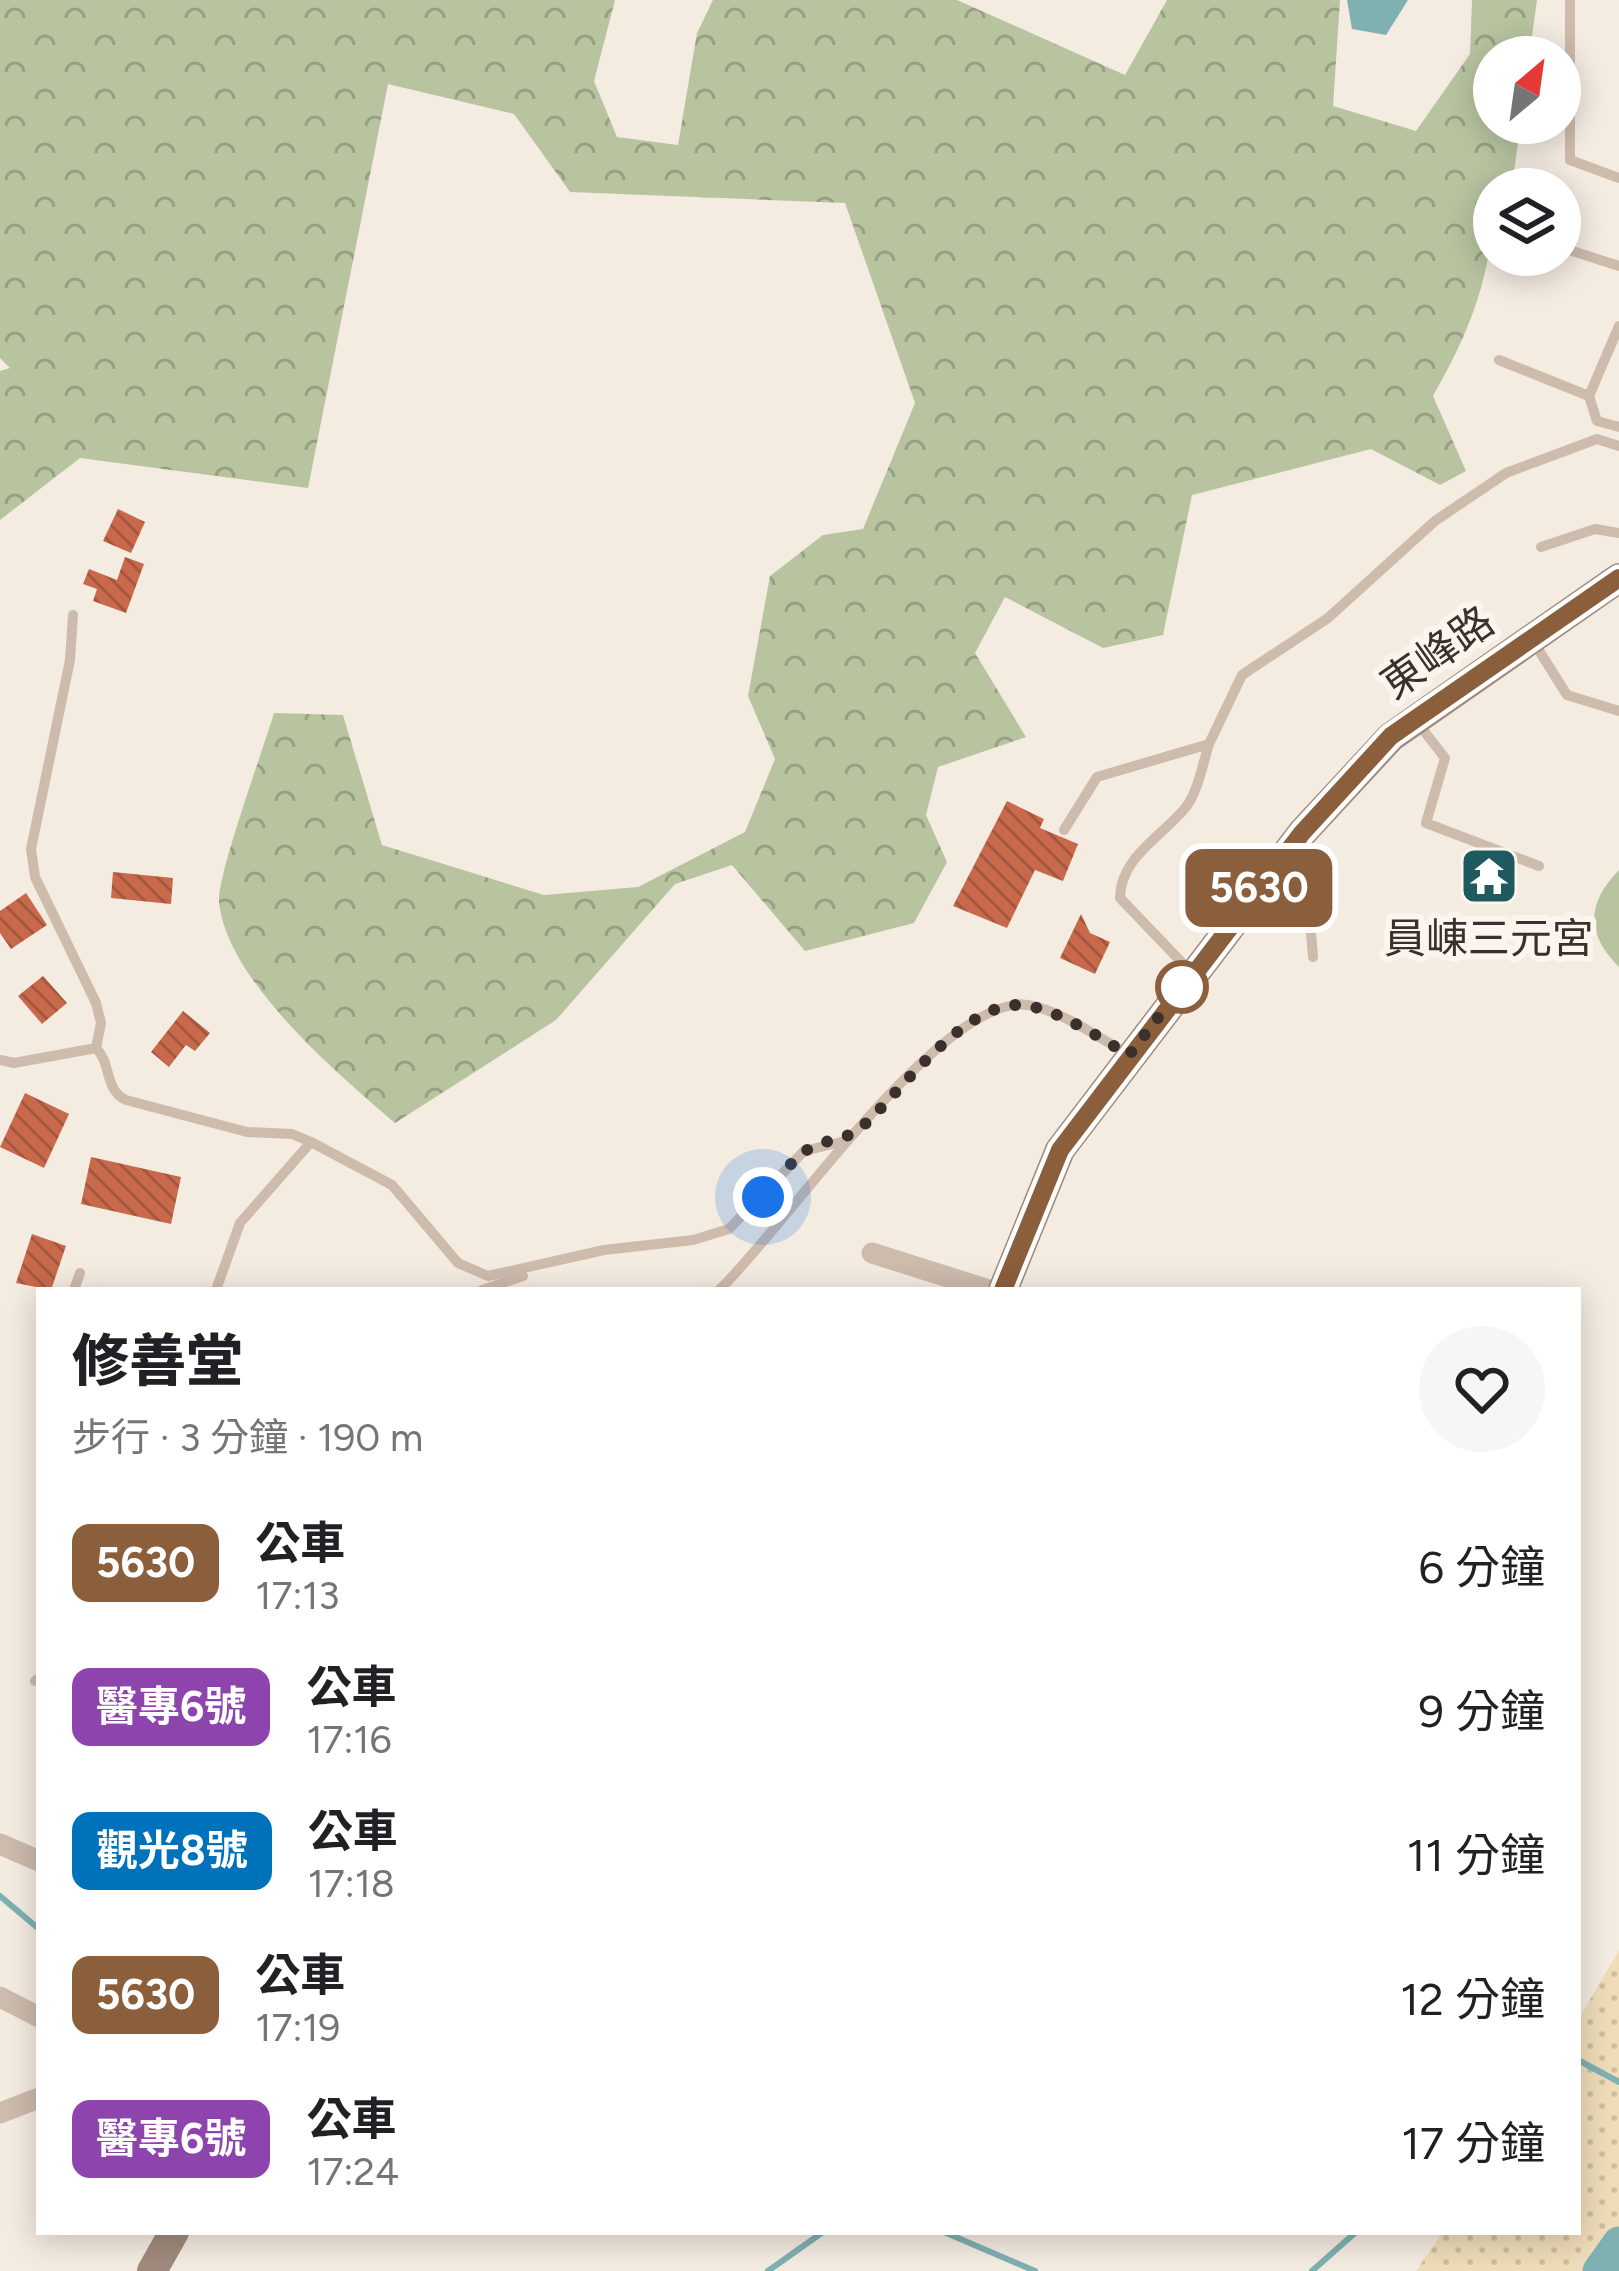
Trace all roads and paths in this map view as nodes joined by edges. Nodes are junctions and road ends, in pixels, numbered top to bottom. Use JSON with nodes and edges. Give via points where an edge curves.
{"nodes":[{"id":1,"x":1570,"y":0,"type":"edge"},
{"id":2,"x":1619,"y":178,"type":"edge"},
{"id":3,"x":1581,"y":254,"type":"edge"},
{"id":4,"x":1619,"y":266,"type":"edge"},
{"id":5,"x":1619,"y":326,"type":"edge"},
{"id":6,"x":1499,"y":360,"type":"dead end"},
{"id":7,"x":1589,"y":396,"type":"junction"},
{"id":8,"x":1619,"y":427,"type":"edge"},
{"id":9,"x":1619,"y":446,"type":"edge"},
{"id":10,"x":1619,"y":533,"type":"edge"},
{"id":11,"x":1540,"y":547,"type":"dead end"},
{"id":12,"x":1619,"y":578,"type":"edge"},
{"id":13,"x":73,"y":615,"type":"dead end"},
{"id":14,"x":1531,"y":638,"type":"junction"},
{"id":15,"x":1619,"y":711,"type":"edge"},
{"id":16,"x":1414,"y":719,"type":"junction"},
{"id":17,"x":1209,"y":744,"type":"junction"},
{"id":18,"x":1064,"y":830,"type":"dead end"},
{"id":19,"x":1281,"y":860,"type":"junction"},
{"id":20,"x":1539,"y":866,"type":"dead end"},
{"id":21,"x":1313,"y":957,"type":"dead end"},
{"id":22,"x":1193,"y":973,"type":"junction"},
{"id":23,"x":96,"y":1048,"type":"junction"},
{"id":24,"x":1129,"y":1055,"type":"junction"},
{"id":25,"x":0,"y":1060,"type":"edge"},
{"id":26,"x":311,"y":1142,"type":"junction"},
{"id":27,"x":841,"y":1142,"type":"junction"},
{"id":28,"x":872,"y":1253,"type":"dead end"},
{"id":29,"x":548,"y":1266,"type":"junction"},
{"id":30,"x":742,"y":1268,"type":"junction"},
{"id":31,"x":80,"y":1273,"type":"dead end"},
{"id":32,"x":75,"y":1287,"type":"edge"},
{"id":33,"x":217,"y":1287,"type":"edge"},
{"id":34,"x":490,"y":1287,"type":"edge"},
{"id":35,"x":722,"y":1287,"type":"edge"},
{"id":36,"x":734,"y":1287,"type":"edge"},
{"id":37,"x":980,"y":1287,"type":"edge"},
{"id":38,"x":1004,"y":1287,"type":"edge"},
{"id":39,"x":0,"y":1844,"type":"edge"},
{"id":40,"x":36,"y":1860,"type":"edge"},
{"id":41,"x":0,"y":1997,"type":"edge"},
{"id":42,"x":36,"y":2015,"type":"edge"},
{"id":43,"x":36,"y":2099,"type":"edge"},
{"id":44,"x":0,"y":2113,"type":"edge"},
{"id":45,"x":172,"y":2235,"type":"edge"},
{"id":46,"x":152,"y":2271,"type":"edge"}],
"edges":[{"from":1,"to":2,"type":"lane","via":[[1570,160]]},
{"from":3,"to":4,"type":"lane"},
{"from":5,"to":7,"type":"lane"},
{"from":6,"to":7,"type":"lane"},
{"from":7,"to":8,"type":"lane","via":[[1597,421]]},
{"from":9,"to":17,"type":"lane","via":[[1597,439],[1506,472],[1435,521],[1328,618],[1241,675]]},
{"from":10,"to":11,"type":"lane","via":[[1595,529]]},
{"from":12,"to":14,"type":"main road","name":"東峰路"},
{"from":13,"to":23,"type":"lane","via":[[32,849],[35,877],[96,1004]]},
{"from":14,"to":15,"type":"lane","via":[[1567,694]]},
{"from":14,"to":16,"type":"main road","name":"東峰路"},
{"from":16,"to":19,"type":"main road","name":"東峰路"},
{"from":16,"to":20,"type":"lane","via":[[1445,758],[1426,823]]},
{"from":17,"to":18,"type":"lane","via":[[1097,777]]},
{"from":17,"to":22,"type":"lane","via":[[1189,803],[1136,857],[1120,889]]},
{"from":19,"to":21,"type":"lane","via":[[1307,885]]},
{"from":19,"to":22,"type":"main road","name":"東峰路"},
{"from":22,"to":24,"type":"main road","name":"東峰路"},
{"from":23,"to":25,"type":"lane"},
{"from":23,"to":26,"type":"lane","via":[[112,1090],[126,1100]]},
{"from":24,"to":27,"type":"lane","via":[[1026,1005],[991,1009]]},
{"from":24,"to":38,"type":"main road","name":"東峰路","via":[[1060,1150]]},
{"from":26,"to":29,"type":"lane","via":[[392,1185],[471,1271],[488,1276]]},
{"from":26,"to":33,"type":"lane","via":[[240,1223]]},
{"from":27,"to":29,"type":"lane","via":[[804,1151],[729,1229]]},
{"from":27,"to":30,"type":"lane"},
{"from":28,"to":37,"type":"street"},
{"from":29,"to":34,"type":"lane"},
{"from":30,"to":35,"type":"lane"},
{"from":30,"to":36,"type":"lane"},
{"from":31,"to":32,"type":"lane"},
{"from":39,"to":40,"type":"street"},
{"from":41,"to":42,"type":"street"},
{"from":43,"to":44,"type":"street"},
{"from":45,"to":46,"type":"main road"}]}
